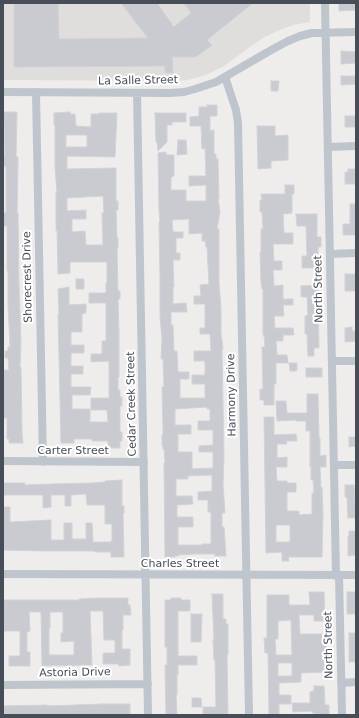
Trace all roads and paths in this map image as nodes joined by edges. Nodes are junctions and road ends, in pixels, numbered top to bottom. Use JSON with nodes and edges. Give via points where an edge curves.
{"nodes":[{"id":1,"x":325,"y":3,"type":"edge"},
{"id":2,"x":326,"y":32,"type":"junction"},
{"id":3,"x":356,"y":32,"type":"edge"},
{"id":4,"x":225,"y":77,"type":"junction"},
{"id":5,"x":3,"y":92,"type":"edge"},
{"id":6,"x":36,"y":92,"type":"junction"},
{"id":7,"x":137,"y":93,"type":"junction"},
{"id":8,"x":356,"y":146,"type":"edge"},
{"id":9,"x":328,"y":147,"type":"junction"},
{"id":10,"x":356,"y":253,"type":"edge"},
{"id":11,"x":330,"y":254,"type":"junction"},
{"id":12,"x":332,"y":361,"type":"junction"},
{"id":13,"x":356,"y":361,"type":"edge"},
{"id":14,"x":3,"y":461,"type":"edge"},
{"id":15,"x":43,"y":462,"type":"junction"},
{"id":16,"x":144,"y":462,"type":"junction"},
{"id":17,"x":334,"y":465,"type":"junction"},
{"id":18,"x":356,"y":465,"type":"edge"},
{"id":19,"x":3,"y":574,"type":"edge"},
{"id":20,"x":146,"y":575,"type":"junction"},
{"id":21,"x":246,"y":575,"type":"junction"},
{"id":22,"x":337,"y":575,"type":"junction"},
{"id":23,"x":356,"y":575,"type":"edge"},
{"id":24,"x":356,"y":682,"type":"edge"},
{"id":25,"x":341,"y":683,"type":"junction"},
{"id":26,"x":148,"y":684,"type":"junction"},
{"id":27,"x":3,"y":685,"type":"edge"},
{"id":28,"x":148,"y":715,"type":"edge"},
{"id":29,"x":248,"y":715,"type":"edge"},
{"id":30,"x":342,"y":715,"type":"edge"}],
"edges":[{"from":1,"to":2,"type":"street","name":"North Street"},
{"from":2,"to":3,"type":"street","name":"La Salle Street"},
{"from":2,"to":4,"type":"street","name":"La Salle Street","via":[[312,33],[288,41]]},
{"from":2,"to":9,"type":"street","name":"North Street"},
{"from":4,"to":7,"type":"street","name":"La Salle Street","via":[[184,92]]},
{"from":4,"to":21,"type":"street","name":"Harmony Drive","via":[[238,123]]},
{"from":5,"to":6,"type":"street","name":"La Salle Street"},
{"from":6,"to":7,"type":"street","name":"La Salle Street"},
{"from":6,"to":15,"type":"street","name":"Shorecrest Drive"},
{"from":7,"to":16,"type":"street","name":"Cedar Creek Street"},
{"from":8,"to":9,"type":"street"},
{"from":9,"to":11,"type":"street","name":"North Street"},
{"from":10,"to":11,"type":"street"},
{"from":11,"to":12,"type":"street","name":"North Street"},
{"from":12,"to":13,"type":"street"},
{"from":12,"to":17,"type":"street","name":"North Street"},
{"from":14,"to":15,"type":"street","name":"Carter Street"},
{"from":15,"to":16,"type":"street","name":"Carter Street"},
{"from":16,"to":20,"type":"street","name":"Cedar Creek Street"},
{"from":17,"to":18,"type":"street"},
{"from":17,"to":22,"type":"street","name":"North Street"},
{"from":19,"to":20,"type":"street","name":"Charles Street"},
{"from":20,"to":21,"type":"street","name":"Charles Street"},
{"from":20,"to":26,"type":"street","name":"Cedar Creek Street"},
{"from":21,"to":22,"type":"street","name":"Charles Street"},
{"from":21,"to":29,"type":"street","name":"Harmony Drive"},
{"from":22,"to":23,"type":"street","name":"Charles Street"},
{"from":22,"to":25,"type":"street","name":"North Street"},
{"from":24,"to":25,"type":"street"},
{"from":25,"to":30,"type":"street","name":"North Street"},
{"from":26,"to":27,"type":"street","name":"Astoria Drive"},
{"from":26,"to":28,"type":"street","name":"Cedar Creek Street"}]}
